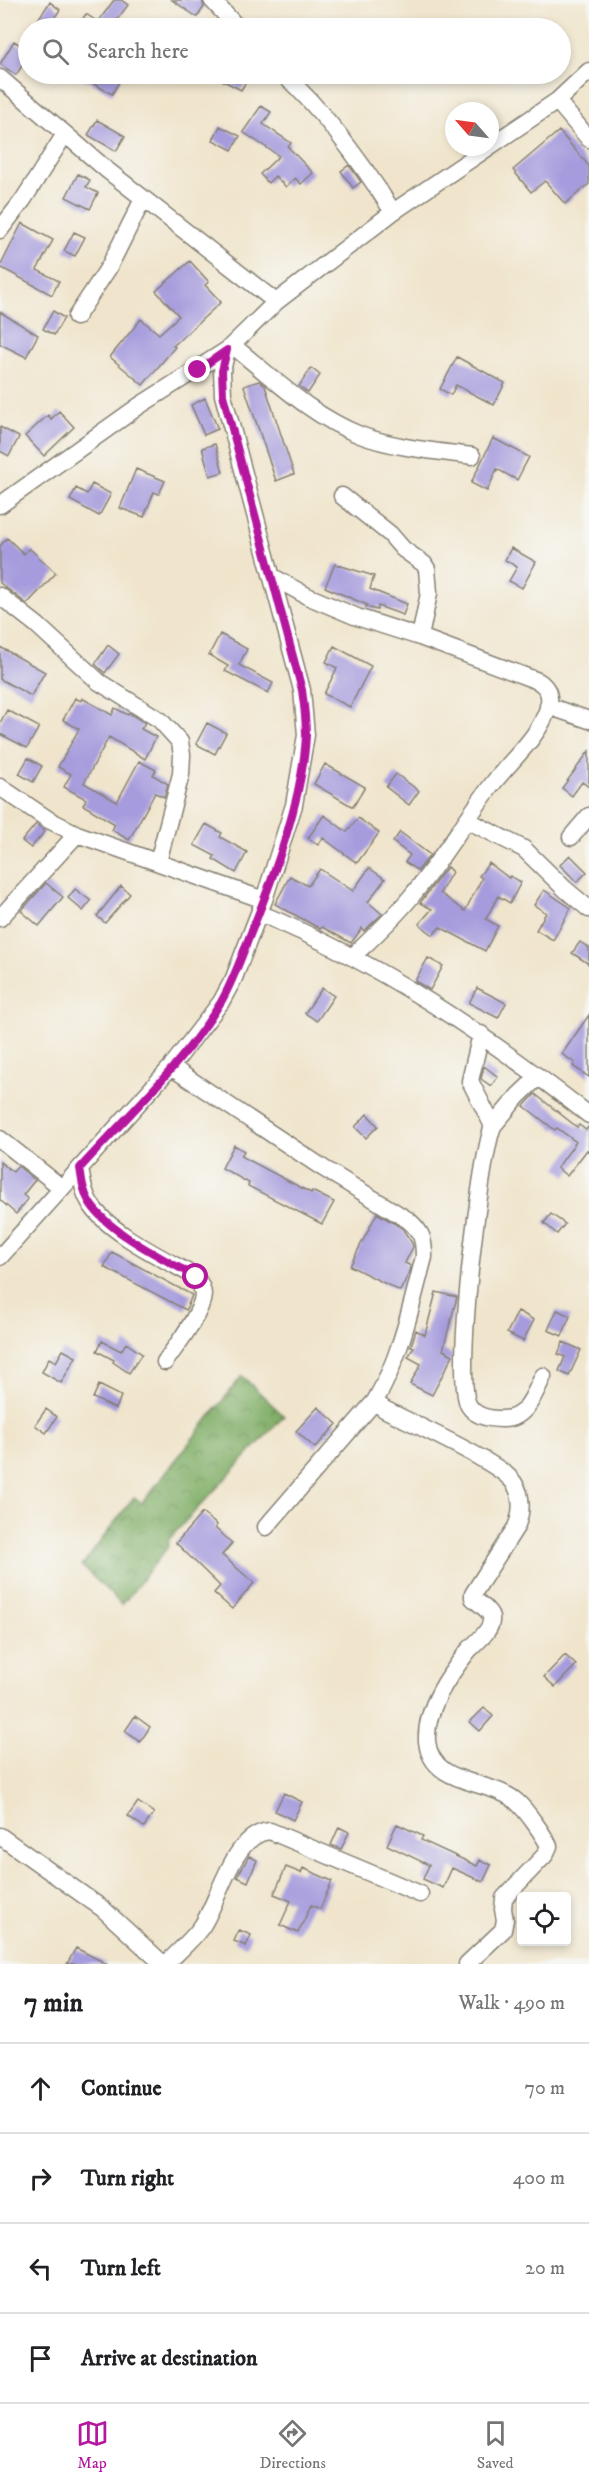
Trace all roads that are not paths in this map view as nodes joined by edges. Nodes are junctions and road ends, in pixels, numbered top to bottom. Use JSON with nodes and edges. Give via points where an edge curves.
{"nodes":[{"id":1,"x":212,"y":0,"type":"edge"},
{"id":2,"x":229,"y":18,"type":"edge"},
{"id":3,"x":589,"y":71,"type":"edge"},
{"id":4,"x":0,"y":78,"type":"edge"},
{"id":5,"x":292,"y":84,"type":"edge"},
{"id":6,"x":557,"y":101,"type":"junction"},
{"id":7,"x":65,"y":134,"type":"junction"},
{"id":8,"x":589,"y":139,"type":"edge"},
{"id":9,"x":499,"y":140,"type":"edge"},
{"id":10,"x":476,"y":156,"type":"edge"},
{"id":11,"x":144,"y":198,"type":"junction"},
{"id":12,"x":393,"y":212,"type":"junction"},
{"id":13,"x":0,"y":230,"type":"edge"},
{"id":14,"x":276,"y":303,"type":"junction"},
{"id":15,"x":76,"y":317,"type":"dead end"},
{"id":16,"x":230,"y":347,"type":"junction"},
{"id":17,"x":472,"y":456,"type":"dead end"},
{"id":18,"x":342,"y":496,"type":"dead end"},
{"id":19,"x":0,"y":505,"type":"edge"},
{"id":20,"x":273,"y":577,"type":"junction"},
{"id":21,"x":0,"y":596,"type":"edge"},
{"id":22,"x":420,"y":637,"type":"junction"},
{"id":23,"x":548,"y":706,"type":"junction"},
{"id":24,"x":589,"y":720,"type":"edge"},
{"id":25,"x":0,"y":788,"type":"edge"},
{"id":26,"x":589,"y":816,"type":"edge"},
{"id":27,"x":466,"y":820,"type":"junction"},
{"id":28,"x":77,"y":834,"type":"junction"},
{"id":29,"x":571,"y":837,"type":"dead end"},
{"id":30,"x":158,"y":862,"type":"junction"},
{"id":31,"x":262,"y":907,"type":"junction"},
{"id":32,"x":589,"y":909,"type":"edge"},
{"id":33,"x":0,"y":918,"type":"edge"},
{"id":34,"x":352,"y":957,"type":"junction"},
{"id":35,"x":481,"y":1035,"type":"junction"},
{"id":36,"x":171,"y":1067,"type":"junction"},
{"id":37,"x":538,"y":1077,"type":"junction"},
{"id":38,"x":586,"y":1106,"type":"edge"},
{"id":39,"x":493,"y":1125,"type":"junction"},
{"id":40,"x":0,"y":1139,"type":"edge"},
{"id":41,"x":80,"y":1168,"type":"junction"},
{"id":42,"x":62,"y":1188,"type":"junction"},
{"id":43,"x":0,"y":1257,"type":"edge"},
{"id":44,"x":165,"y":1362,"type":"dead end"},
{"id":45,"x":543,"y":1376,"type":"dead end"},
{"id":46,"x":375,"y":1401,"type":"junction"},
{"id":47,"x":266,"y":1527,"type":"dead end"},
{"id":48,"x":0,"y":1836,"type":"edge"},
{"id":49,"x":420,"y":1894,"type":"dead end"},
{"id":50,"x":165,"y":1964,"type":"edge"},
{"id":51,"x":467,"y":1964,"type":"edge"}],
"edges":[{"from":1,"to":2,"type":"street"},
{"from":3,"to":6,"type":"street"},
{"from":4,"to":7,"type":"street"},
{"from":5,"to":12,"type":"street","via":[[328,123]]},
{"from":6,"to":8,"type":"street"},
{"from":6,"to":9,"type":"street"},
{"from":7,"to":11,"type":"street"},
{"from":7,"to":13,"type":"street"},
{"from":10,"to":12,"type":"street"},
{"from":11,"to":14,"type":"street"},
{"from":11,"to":15,"type":"street","via":[[109,267]]},
{"from":12,"to":14,"type":"street"},
{"from":14,"to":16,"type":"street"},
{"from":16,"to":17,"type":"street","via":[[340,426],[387,443]]},
{"from":16,"to":19,"type":"street"},
{"from":16,"to":20,"type":"street","via":[[222,371],[223,395]]},
{"from":18,"to":22,"type":"street","via":[[427,569],[429,593]]},
{"from":20,"to":22,"type":"street","via":[[331,607]]},
{"from":20,"to":31,"type":"street","via":[[302,690],[306,735],[294,805]]},
{"from":21,"to":30,"type":"street","via":[[38,625],[99,682],[160,720],[180,742],[181,774]]},
{"from":22,"to":23,"type":"street","via":[[538,681],[550,695]]},
{"from":23,"to":24,"type":"street"},
{"from":23,"to":27,"type":"street","via":[[536,730]]},
{"from":25,"to":28,"type":"street"},
{"from":26,"to":29,"type":"street"},
{"from":27,"to":32,"type":"street","via":[[524,849]]},
{"from":27,"to":34,"type":"street","via":[[410,898]]},
{"from":28,"to":30,"type":"street"},
{"from":28,"to":33,"type":"street"},
{"from":30,"to":31,"type":"street"},
{"from":31,"to":34,"type":"street"},
{"from":31,"to":36,"type":"street","via":[[221,1002]]},
{"from":34,"to":35,"type":"street"},
{"from":35,"to":37,"type":"street"},
{"from":35,"to":39,"type":"street","via":[[470,1081]]},
{"from":36,"to":41,"type":"street"},
{"from":36,"to":46,"type":"street","via":[[420,1231],[424,1257],[397,1358]]},
{"from":37,"to":38,"type":"street"},
{"from":37,"to":39,"type":"street"},
{"from":39,"to":45,"type":"street","via":[[485,1151],[469,1284],[465,1396],[475,1412],[489,1419],[510,1419],[530,1404]]},
{"from":40,"to":42,"type":"street"},
{"from":41,"to":42,"type":"street"},
{"from":41,"to":44,"type":"street","via":[[89,1202],[106,1223],[196,1277],[201,1286],[199,1307]]},
{"from":42,"to":43,"type":"street"},
{"from":46,"to":47,"type":"street"},
{"from":46,"to":51,"type":"street","via":[[503,1473],[515,1484],[521,1503],[516,1527],[473,1594],[492,1618],[490,1625],[467,1652],[435,1702],[427,1743],[431,1757],[454,1776],[516,1801],[549,1846],[545,1856],[504,1898],[503,1930]]},
{"from":48,"to":50,"type":"street","via":[[103,1909]]},
{"from":49,"to":50,"type":"street","via":[[270,1832],[260,1832],[240,1848],[201,1927]]}]}
